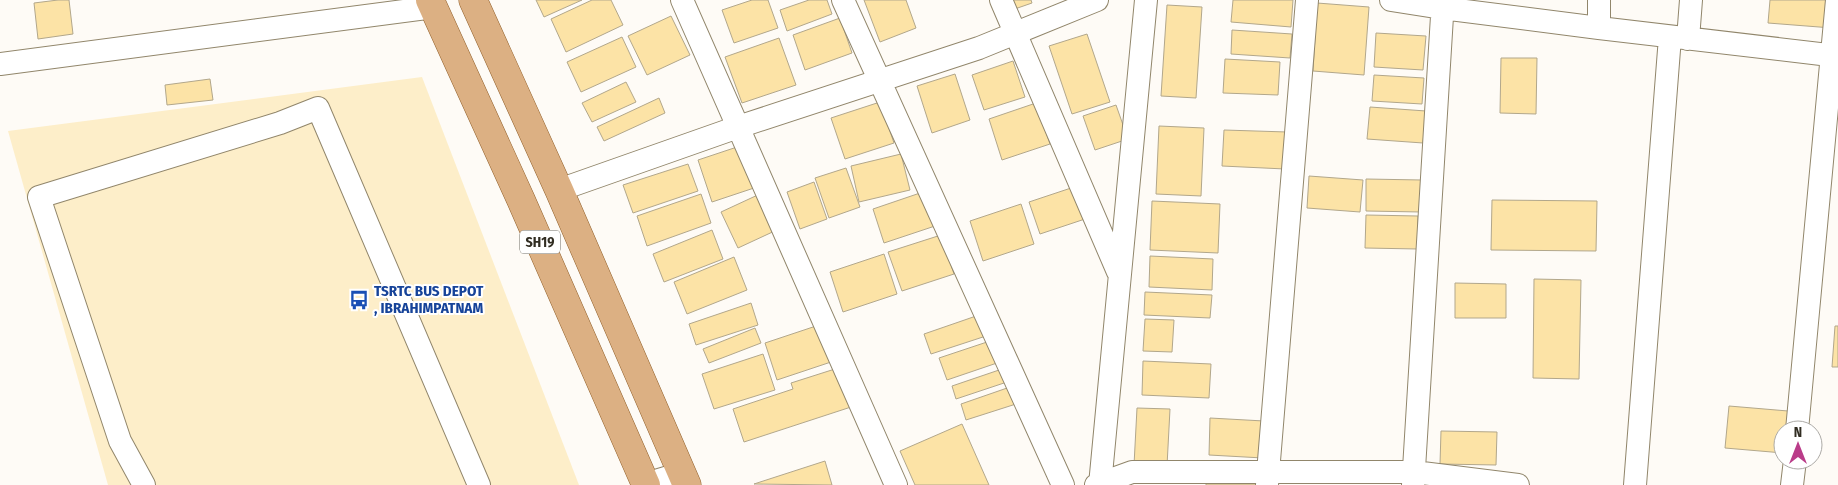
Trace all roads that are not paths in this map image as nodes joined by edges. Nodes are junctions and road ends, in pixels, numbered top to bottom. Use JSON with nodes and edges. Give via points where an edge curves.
{"nodes":[{"id":1,"x":473,"y":0,"type":"edge"},
{"id":2,"x":682,"y":0,"type":"edge"},
{"id":3,"x":843,"y":0,"type":"edge"},
{"id":4,"x":1001,"y":0,"type":"edge"},
{"id":5,"x":1097,"y":0,"type":"edge"},
{"id":6,"x":1146,"y":0,"type":"edge"},
{"id":7,"x":1307,"y":0,"type":"edge"},
{"id":8,"x":1391,"y":0,"type":"edge"},
{"id":9,"x":1599,"y":0,"type":"edge"},
{"id":10,"x":1691,"y":0,"type":"edge"},
{"id":11,"x":1837,"y":0,"type":"edge"},
{"id":12,"x":432,"y":4,"type":"edge"},
{"id":13,"x":1443,"y":4,"type":"edge"},
{"id":14,"x":1599,"y":28,"type":"junction"},
{"id":15,"x":1015,"y":33,"type":"junction"},
{"id":16,"x":1679,"y":38,"type":"junction"},
{"id":17,"x":1834,"y":56,"type":"edge"},
{"id":18,"x":0,"y":64,"type":"edge"},
{"id":19,"x":879,"y":81,"type":"junction"},
{"id":20,"x":738,"y":127,"type":"junction"},
{"id":21,"x":559,"y":190,"type":"junction"},
{"id":22,"x":1120,"y":275,"type":"junction"},
{"id":23,"x":1798,"y":420,"type":"edge"},
{"id":24,"x":1793,"y":470,"type":"edge"},
{"id":25,"x":1413,"y":478,"type":"edge"},
{"id":26,"x":684,"y":479,"type":"edge"},
{"id":27,"x":1267,"y":479,"type":"edge"},
{"id":28,"x":1494,"y":484,"type":"edge"},
{"id":29,"x":144,"y":485,"type":"edge"},
{"id":30,"x":479,"y":485,"type":"edge"},
{"id":31,"x":645,"y":485,"type":"edge"},
{"id":32,"x":896,"y":485,"type":"edge"},
{"id":33,"x":1063,"y":485,"type":"edge"},
{"id":34,"x":1098,"y":485,"type":"edge"},
{"id":35,"x":1518,"y":485,"type":"edge"},
{"id":36,"x":1635,"y":485,"type":"edge"},
{"id":37,"x":1792,"y":485,"type":"edge"}],
"edges":[{"from":1,"to":21,"type":"main road","number":"SH19"},
{"from":2,"to":20,"type":"street"},
{"from":3,"to":19,"type":"street"},
{"from":4,"to":15,"type":"street"},
{"from":5,"to":15,"type":"street"},
{"from":6,"to":22,"type":"street"},
{"from":7,"to":27,"type":"street"},
{"from":8,"to":13,"type":"street"},
{"from":9,"to":14,"type":"street"},
{"from":10,"to":16,"type":"street"},
{"from":11,"to":17,"type":"street"},
{"from":12,"to":18,"type":"street"},
{"from":12,"to":31,"type":"main road","number":"SH19"},
{"from":13,"to":14,"type":"street"},
{"from":13,"to":25,"type":"street"},
{"from":14,"to":16,"type":"street"},
{"from":15,"to":19,"type":"street"},
{"from":15,"to":22,"type":"street"},
{"from":16,"to":17,"type":"street"},
{"from":16,"to":36,"type":"street"},
{"from":17,"to":23,"type":"street"},
{"from":19,"to":20,"type":"street"},
{"from":19,"to":33,"type":"street"},
{"from":20,"to":21,"type":"street"},
{"from":20,"to":32,"type":"street"},
{"from":21,"to":26,"type":"main road","number":"SH19"},
{"from":22,"to":34,"type":"street"},
{"from":24,"to":37,"type":"street"},
{"from":25,"to":27,"type":"street"},
{"from":25,"to":28,"type":"street"},
{"from":26,"to":31,"type":"street"},
{"from":27,"to":34,"type":"street","via":[[1132,472]]},
{"from":28,"to":35,"type":"street"},
{"from":29,"to":30,"type":"street","via":[[120,441],[39,197],[280,123],[318,108]]}]}
